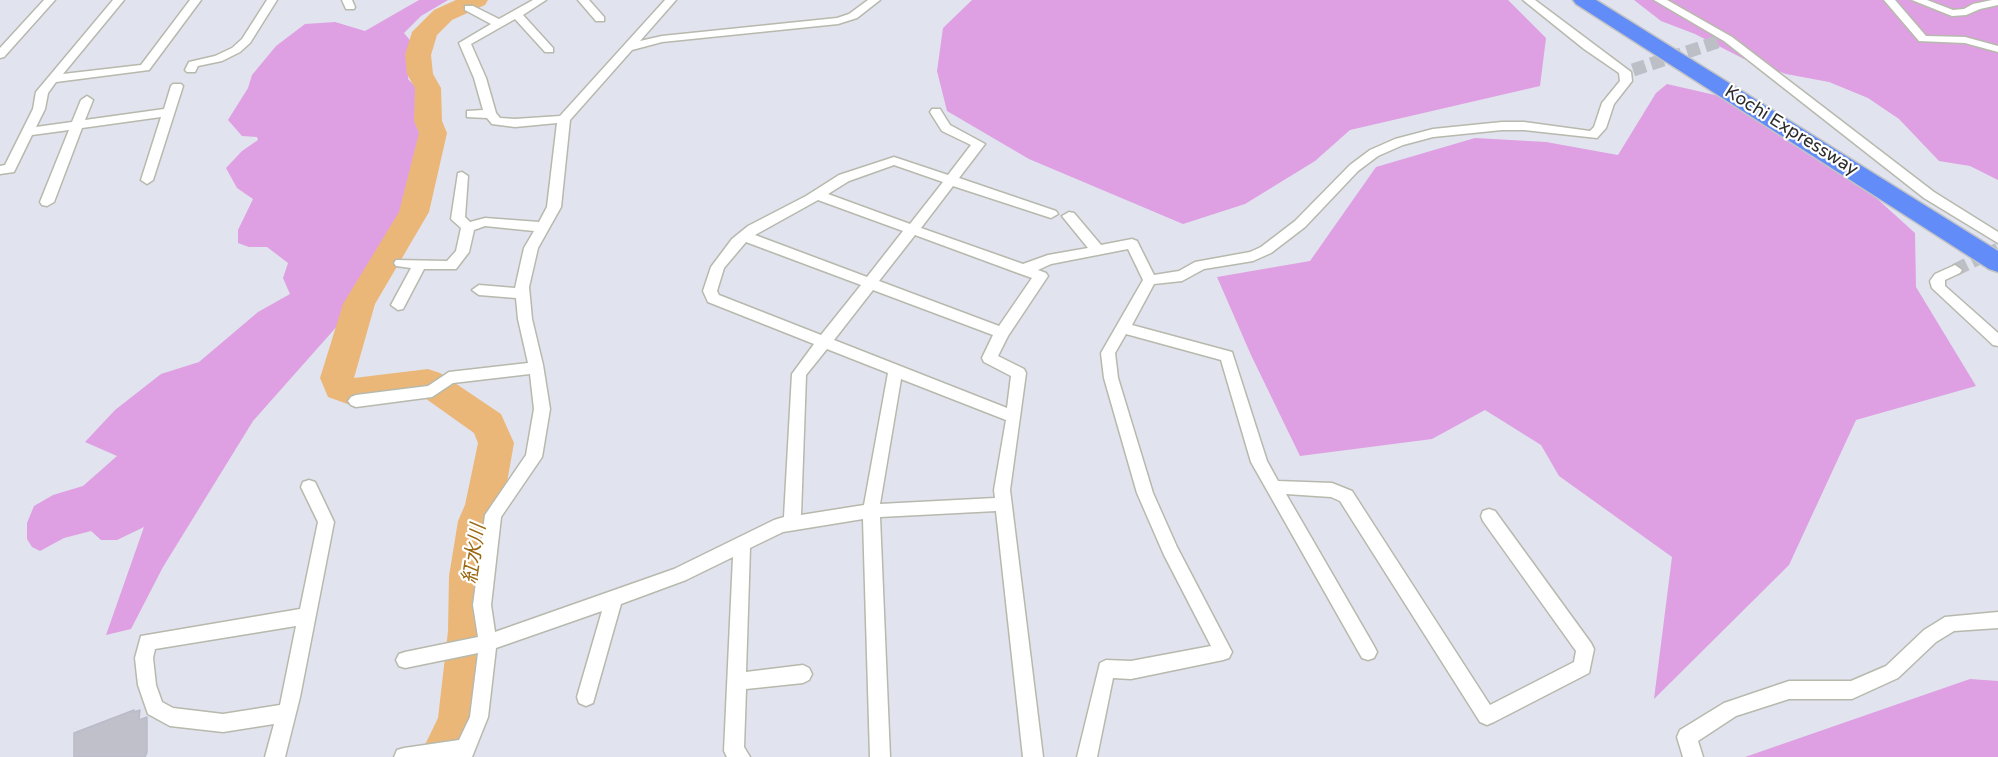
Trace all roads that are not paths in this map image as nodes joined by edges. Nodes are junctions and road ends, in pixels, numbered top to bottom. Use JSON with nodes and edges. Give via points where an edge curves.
{"nodes":[{"id":1,"x":50,"y":0,"type":"edge"},
{"id":2,"x":119,"y":0,"type":"edge"},
{"id":3,"x":196,"y":0,"type":"edge"},
{"id":4,"x":272,"y":0,"type":"edge"},
{"id":5,"x":541,"y":0,"type":"edge"},
{"id":6,"x":583,"y":0,"type":"edge"},
{"id":7,"x":672,"y":0,"type":"edge"},
{"id":8,"x":875,"y":0,"type":"edge"},
{"id":9,"x":1528,"y":0,"type":"edge"},
{"id":10,"x":1583,"y":0,"type":"edge"},
{"id":11,"x":1597,"y":0,"type":"edge"},
{"id":12,"x":1659,"y":0,"type":"edge"},
{"id":13,"x":1889,"y":0,"type":"edge"},
{"id":14,"x":1917,"y":0,"type":"edge"},
{"id":15,"x":1998,"y":2,"type":"edge"},
{"id":16,"x":469,"y":8,"type":"dead end"},
{"id":17,"x":516,"y":14,"type":"junction"},
{"id":18,"x":600,"y":19,"type":"dead end"},
{"id":19,"x":500,"y":24,"type":"junction"},
{"id":20,"x":626,"y":48,"type":"junction"},
{"id":21,"x":1998,"y":49,"type":"edge"},
{"id":22,"x":549,"y":50,"type":"dead end"},
{"id":23,"x":0,"y":55,"type":"edge"},
{"id":24,"x":190,"y":70,"type":"dead end"},
{"id":25,"x":53,"y":79,"type":"junction"},
{"id":26,"x":177,"y":86,"type":"dead end"},
{"id":27,"x":87,"y":100,"type":"dead end"},
{"id":28,"x":168,"y":112,"type":"junction"},
{"id":29,"x":936,"y":112,"type":"dead end"},
{"id":30,"x":471,"y":114,"type":"dead end"},
{"id":31,"x":490,"y":114,"type":"junction"},
{"id":32,"x":564,"y":118,"type":"junction"},
{"id":33,"x":77,"y":125,"type":"junction"},
{"id":34,"x":29,"y":132,"type":"junction"},
{"id":35,"x":0,"y":170,"type":"edge"},
{"id":36,"x":462,"y":176,"type":"dead end"},
{"id":37,"x":147,"y":180,"type":"dead end"},
{"id":38,"x":949,"y":181,"type":"junction"},
{"id":39,"x":817,"y":195,"type":"junction"},
{"id":40,"x":47,"y":202,"type":"dead end"},
{"id":41,"x":1051,"y":214,"type":"dead end"},
{"id":42,"x":1069,"y":216,"type":"dead end"},
{"id":43,"x":468,"y":227,"type":"junction"},
{"id":44,"x":542,"y":227,"type":"junction"},
{"id":45,"x":912,"y":230,"type":"junction"},
{"id":46,"x":745,"y":236,"type":"junction"},
{"id":47,"x":1998,"y":238,"type":"edge"},
{"id":48,"x":1098,"y":250,"type":"junction"},
{"id":49,"x":1998,"y":253,"type":"edge"},
{"id":50,"x":401,"y":263,"type":"dead end"},
{"id":51,"x":1998,"y":263,"type":"edge"},
{"id":52,"x":420,"y":264,"type":"junction"},
{"id":53,"x":1023,"y":270,"type":"junction"},
{"id":54,"x":1955,"y":270,"type":"tunnel mouth"},
{"id":55,"x":1150,"y":280,"type":"junction"},
{"id":56,"x":871,"y":282,"type":"junction"},
{"id":57,"x":479,"y":290,"type":"dead end"},
{"id":58,"x":522,"y":294,"type":"junction"},
{"id":59,"x":398,"y":305,"type":"dead end"},
{"id":60,"x":1122,"y":327,"type":"junction"},
{"id":61,"x":1002,"y":333,"type":"junction"},
{"id":62,"x":824,"y":341,"type":"junction"},
{"id":63,"x":1998,"y":341,"type":"edge"},
{"id":64,"x":536,"y":368,"type":"junction"},
{"id":65,"x":897,"y":370,"type":"junction"},
{"id":66,"x":356,"y":401,"type":"dead end"},
{"id":67,"x":1014,"y":417,"type":"junction"},
{"id":68,"x":309,"y":487,"type":"dead end"},
{"id":69,"x":1272,"y":487,"type":"junction"},
{"id":70,"x":1003,"y":504,"type":"junction"},
{"id":71,"x":871,"y":511,"type":"junction"},
{"id":72,"x":1489,"y":516,"type":"dead end"},
{"id":73,"x":792,"y":523,"type":"junction"},
{"id":74,"x":742,"y":544,"type":"junction"},
{"id":75,"x":614,"y":598,"type":"junction"},
{"id":76,"x":307,"y":616,"type":"junction"},
{"id":77,"x":1998,"y":620,"type":"edge"},
{"id":78,"x":488,"y":643,"type":"junction"},
{"id":79,"x":1368,"y":652,"type":"dead end"},
{"id":80,"x":405,"y":660,"type":"dead end"},
{"id":81,"x":803,"y":674,"type":"dead end"},
{"id":82,"x":736,"y":682,"type":"junction"},
{"id":83,"x":586,"y":697,"type":"dead end"},
{"id":84,"x":286,"y":713,"type":"junction"},
{"id":85,"x":464,"y":753,"type":"edge"},
{"id":86,"x":275,"y":757,"type":"edge"},
{"id":87,"x":404,"y":757,"type":"edge"},
{"id":88,"x":740,"y":757,"type":"edge"},
{"id":89,"x":880,"y":757,"type":"edge"},
{"id":90,"x":1033,"y":757,"type":"edge"},
{"id":91,"x":1087,"y":757,"type":"edge"},
{"id":92,"x":1693,"y":757,"type":"edge"}],
"edges":[{"from":1,"to":23,"type":"street"},
{"from":2,"to":25,"type":"street"},
{"from":3,"to":25,"type":"street","via":[[145,68]]},
{"from":4,"to":24,"type":"street","via":[[236,50],[193,64]]},
{"from":5,"to":17,"type":"street"},
{"from":6,"to":18,"type":"street"},
{"from":7,"to":20,"type":"street"},
{"from":8,"to":20,"type":"street","via":[[853,16],[838,21],[662,39]]},
{"from":9,"to":55,"type":"street","via":[[1588,47],[1629,71],[1593,135],[1502,126],[1433,133],[1399,142],[1354,168],[1300,224],[1266,250],[1200,266],[1182,276]]},
{"from":10,"to":51,"type":"highway","name":"Kochi Expressway"},
{"from":11,"to":49,"type":"highway","name":"Kochi Expressway"},
{"from":12,"to":47,"type":"street","via":[[1724,40],[1929,195]]},
{"from":13,"to":21,"type":"street","via":[[1923,39],[1965,40]]},
{"from":14,"to":15,"type":"street","via":[[1952,13]]},
{"from":16,"to":19,"type":"street"},
{"from":17,"to":19,"type":"street"},
{"from":17,"to":22,"type":"street"},
{"from":19,"to":31,"type":"street","via":[[465,43]]},
{"from":20,"to":32,"type":"street"},
{"from":25,"to":34,"type":"street","via":[[42,92]]},
{"from":26,"to":28,"type":"street"},
{"from":27,"to":33,"type":"street"},
{"from":28,"to":33,"type":"street"},
{"from":28,"to":37,"type":"street"},
{"from":29,"to":38,"type":"street","via":[[946,128],[980,144]]},
{"from":30,"to":31,"type":"street"},
{"from":31,"to":32,"type":"street","via":[[504,123]]},
{"from":32,"to":44,"type":"street","via":[[554,207]]},
{"from":33,"to":34,"type":"street"},
{"from":33,"to":40,"type":"street"},
{"from":34,"to":35,"type":"street","via":[[10,169]]},
{"from":36,"to":43,"type":"street","via":[[458,219]]},
{"from":38,"to":39,"type":"street","via":[[894,161],[844,178]]},
{"from":38,"to":41,"type":"street"},
{"from":38,"to":45,"type":"street"},
{"from":39,"to":45,"type":"street"},
{"from":39,"to":46,"type":"street"},
{"from":42,"to":48,"type":"street"},
{"from":43,"to":44,"type":"street","via":[[485,222]]},
{"from":43,"to":52,"type":"street","via":[[462,252],[451,266]]},
{"from":44,"to":58,"type":"street","via":[[527,259]]},
{"from":45,"to":53,"type":"street"},
{"from":45,"to":56,"type":"street"},
{"from":46,"to":56,"type":"street"},
{"from":46,"to":62,"type":"street","via":[[718,267],[710,291],[713,298]]},
{"from":48,"to":53,"type":"street","via":[[1048,260]]},
{"from":48,"to":55,"type":"street","via":[[1131,244]]},
{"from":50,"to":52,"type":"street"},
{"from":52,"to":59,"type":"street"},
{"from":53,"to":61,"type":"street","via":[[1041,276]]},
{"from":54,"to":63,"type":"street","via":[[1940,277],[1939,288]]},
{"from":55,"to":60,"type":"street"},
{"from":56,"to":61,"type":"street"},
{"from":56,"to":62,"type":"street"},
{"from":57,"to":58,"type":"street"},
{"from":58,"to":64,"type":"street"},
{"from":60,"to":69,"type":"street","via":[[1227,356],[1259,462]]},
{"from":60,"to":91,"type":"street","via":[[1108,353],[1111,378],[1145,493],[1223,652],[1131,670],[1106,669]]},
{"from":61,"to":67,"type":"street","via":[[989,358],[1019,373]]},
{"from":62,"to":65,"type":"street"},
{"from":62,"to":73,"type":"street","via":[[799,374]]},
{"from":64,"to":66,"type":"street","via":[[449,378],[439,385]]},
{"from":64,"to":78,"type":"street","via":[[542,409],[534,457],[493,515],[482,605]]},
{"from":65,"to":67,"type":"street"},
{"from":65,"to":71,"type":"street"},
{"from":67,"to":70,"type":"street"},
{"from":68,"to":76,"type":"street","via":[[326,522]]},
{"from":69,"to":72,"type":"street","via":[[1332,489],[1346,496],[1487,716],[1583,667],[1585,649]]},
{"from":69,"to":79,"type":"street"},
{"from":70,"to":71,"type":"street"},
{"from":70,"to":90,"type":"street"},
{"from":71,"to":73,"type":"street"},
{"from":71,"to":89,"type":"street"},
{"from":73,"to":74,"type":"street"},
{"from":74,"to":75,"type":"street","via":[[680,575]]},
{"from":74,"to":82,"type":"street"},
{"from":75,"to":78,"type":"street"},
{"from":75,"to":83,"type":"street"},
{"from":76,"to":84,"type":"street"},
{"from":76,"to":84,"type":"street","via":[[147,642],[147,685],[155,708],[170,717],[223,723]]},
{"from":77,"to":92,"type":"street","via":[[1951,623],[1930,636],[1892,672],[1852,690],[1789,690],[1731,709],[1687,737]]},
{"from":78,"to":80,"type":"street"},
{"from":78,"to":85,"type":"street","via":[[479,717]]},
{"from":81,"to":82,"type":"street"},
{"from":82,"to":88,"type":"street","via":[[734,751]]},
{"from":84,"to":86,"type":"street"},
{"from":85,"to":87,"type":"street"}]}
